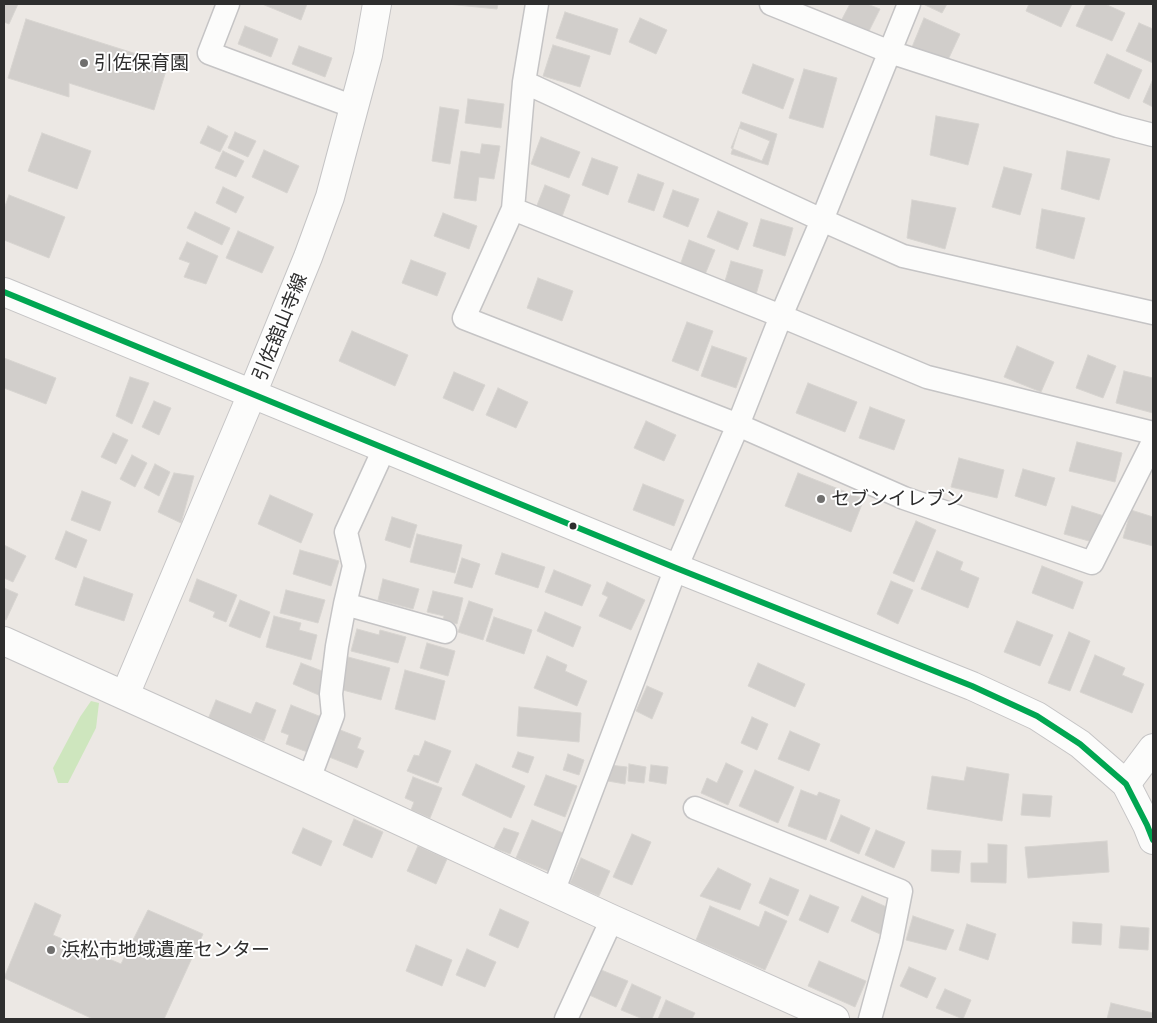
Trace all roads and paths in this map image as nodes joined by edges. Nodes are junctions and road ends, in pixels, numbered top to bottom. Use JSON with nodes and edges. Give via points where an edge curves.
{"nodes":[{"id":1,"x":228,"y":4,"type":"edge"},
{"id":2,"x":377,"y":4,"type":"edge"},
{"id":3,"x":537,"y":4,"type":"edge"},
{"id":4,"x":771,"y":4,"type":"edge"},
{"id":5,"x":909,"y":4,"type":"edge"},
{"id":6,"x":890,"y":52,"type":"junction"},
{"id":7,"x":524,"y":82,"type":"junction"},
{"id":8,"x":354,"y":107,"type":"junction"},
{"id":9,"x":1153,"y":136,"type":"edge"},
{"id":10,"x":513,"y":209,"type":"junction"},
{"id":11,"x":822,"y":220,"type":"junction"},
{"id":12,"x":4,"y":292,"type":"edge"},
{"id":13,"x":1153,"y":313,"type":"edge"},
{"id":14,"x":782,"y":316,"type":"junction"},
{"id":15,"x":252,"y":394,"type":"junction"},
{"id":16,"x":738,"y":425,"type":"junction"},
{"id":17,"x":1153,"y":433,"type":"edge"},
{"id":18,"x":1153,"y":442,"type":"edge"},
{"id":19,"x":384,"y":448,"type":"junction"},
{"id":20,"x":676,"y":568,"type":"junction"},
{"id":21,"x":345,"y":604,"type":"junction"},
{"id":22,"x":445,"y":632,"type":"dead end"},
{"id":23,"x":4,"y":641,"type":"edge"},
{"id":24,"x":125,"y":695,"type":"junction"},
{"id":25,"x":1153,"y":748,"type":"edge"},
{"id":26,"x":309,"y":778,"type":"junction"},
{"id":27,"x":1126,"y":784,"type":"junction"},
{"id":28,"x":694,"y":808,"type":"dead end"},
{"id":29,"x":1153,"y":840,"type":"edge"},
{"id":30,"x":553,"y":892,"type":"junction"},
{"id":31,"x":612,"y":920,"type":"junction"},
{"id":32,"x":566,"y":1019,"type":"edge"},
{"id":33,"x":835,"y":1019,"type":"edge"},
{"id":34,"x":870,"y":1019,"type":"edge"}],
"edges":[{"from":1,"to":8,"type":"street","via":[[209,53]]},
{"from":2,"to":8,"type":"main road","name":"引佐舘山寺線"},
{"from":3,"to":7,"type":"street"},
{"from":4,"to":6,"type":"street"},
{"from":5,"to":6,"type":"street"},
{"from":6,"to":9,"type":"street"},
{"from":6,"to":11,"type":"street"},
{"from":7,"to":10,"type":"street"},
{"from":7,"to":11,"type":"street"},
{"from":8,"to":15,"type":"main road","name":"引佐舘山寺線","via":[[330,197]]},
{"from":10,"to":14,"type":"street"},
{"from":10,"to":16,"type":"street","via":[[464,318]]},
{"from":11,"to":13,"type":"street","via":[[902,256]]},
{"from":11,"to":14,"type":"street"},
{"from":12,"to":15,"type":"main road"},
{"from":14,"to":16,"type":"street"},
{"from":14,"to":17,"type":"street","via":[[927,377]]},
{"from":15,"to":19,"type":"main road"},
{"from":15,"to":24,"type":"main road","name":"引佐舘山寺線"},
{"from":16,"to":18,"type":"street","via":[[904,498],[1092,563]]},
{"from":16,"to":20,"type":"street"},
{"from":19,"to":20,"type":"main road"},
{"from":19,"to":21,"type":"street","via":[[346,532],[354,566]]},
{"from":20,"to":27,"type":"main road","via":[[972,686],[1037,716],[1080,744]]},
{"from":20,"to":30,"type":"street"},
{"from":21,"to":22,"type":"street"},
{"from":21,"to":26,"type":"street","via":[[331,694],[333,715]]},
{"from":23,"to":24,"type":"main road"},
{"from":24,"to":26,"type":"main road"},
{"from":25,"to":27,"type":"main road"},
{"from":26,"to":30,"type":"main road"},
{"from":27,"to":29,"type":"main road"},
{"from":28,"to":34,"type":"street","via":[[901,891],[892,942]]},
{"from":30,"to":31,"type":"main road"},
{"from":31,"to":32,"type":"street"},
{"from":31,"to":33,"type":"main road"}]}
